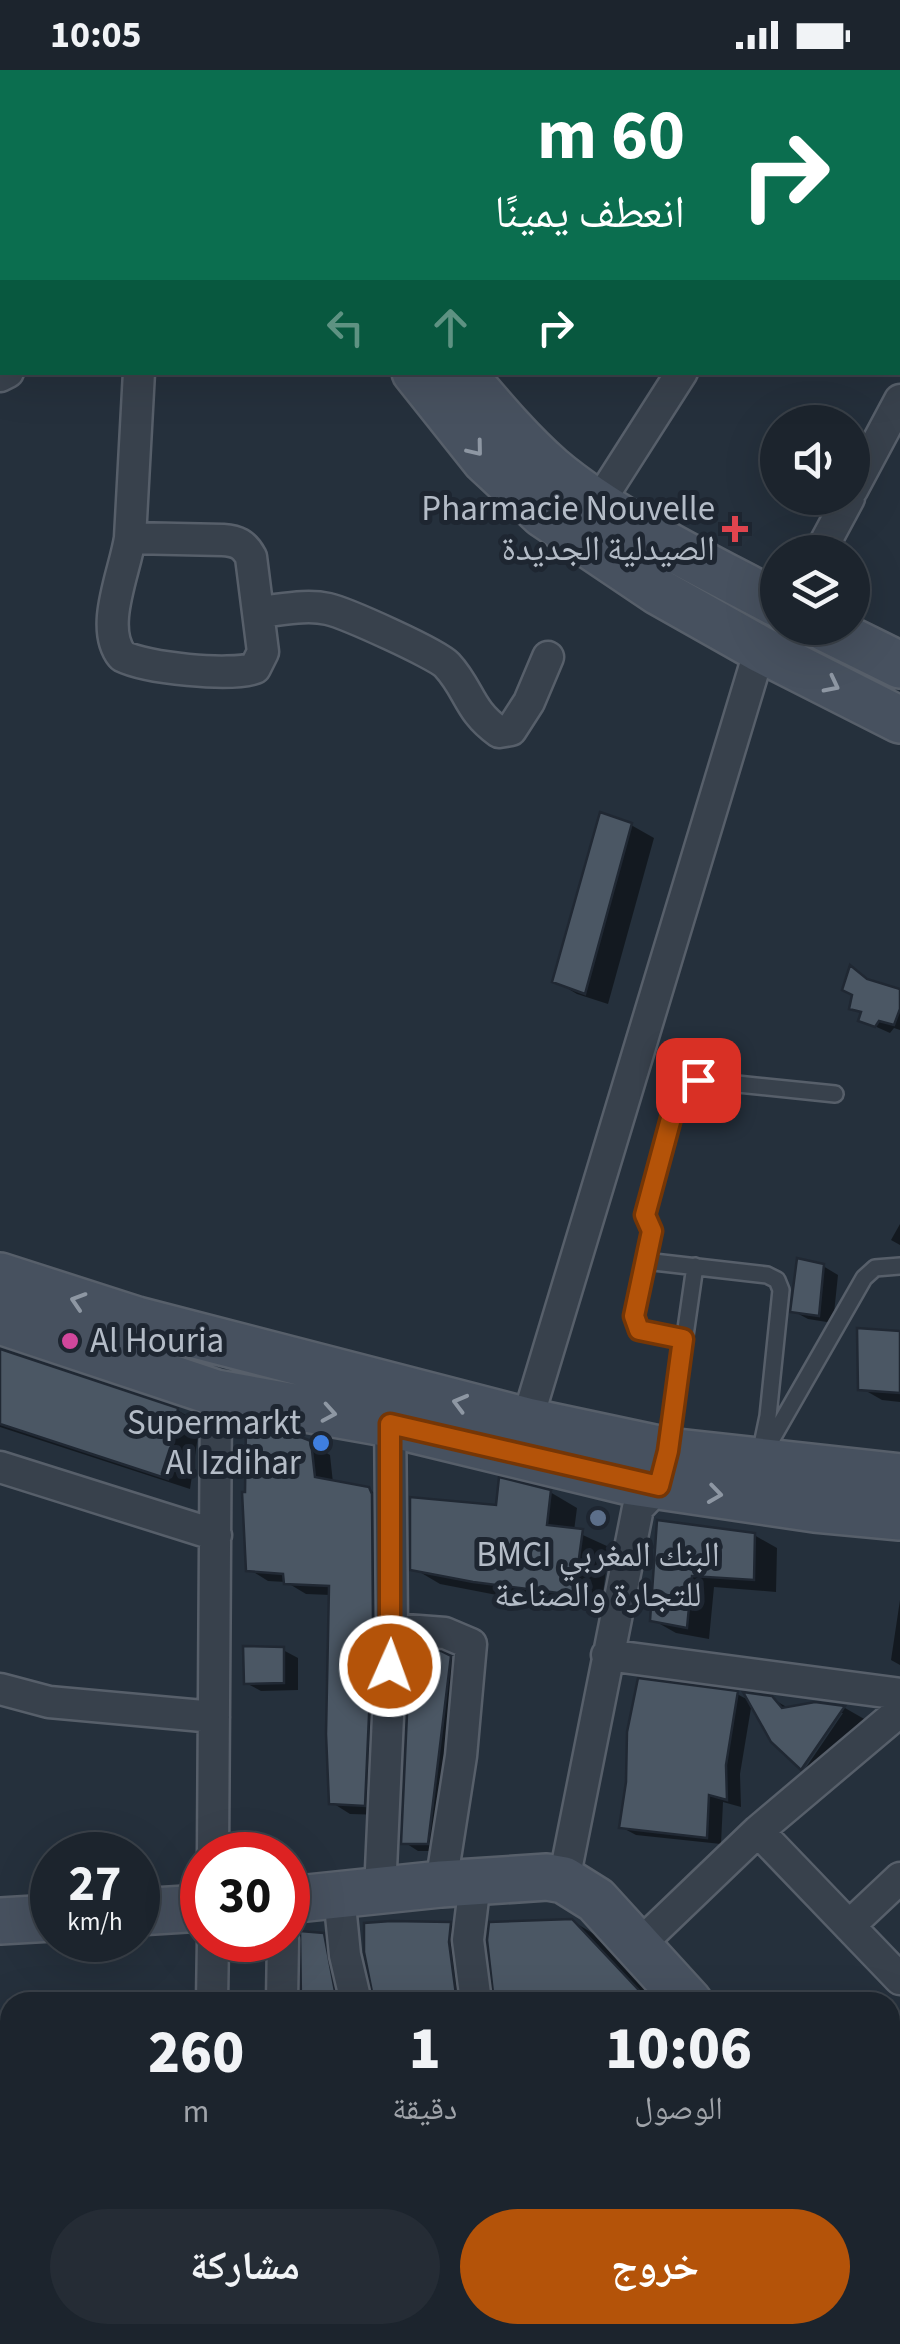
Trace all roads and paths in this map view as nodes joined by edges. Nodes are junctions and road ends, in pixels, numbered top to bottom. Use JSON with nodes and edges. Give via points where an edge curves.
{"nodes":[{"id":1,"x":139,"y":375,"type":"edge"},
{"id":2,"x":427,"y":375,"type":"edge"},
{"id":3,"x":427,"y":375,"type":"edge"},
{"id":4,"x":680,"y":375,"type":"edge"},
{"id":5,"x":900,"y":400,"type":"edge"},
{"id":6,"x":870,"y":456,"type":"edge"},
{"id":7,"x":600,"y":502,"type":"junction"},
{"id":8,"x":130,"y":538,"type":"junction"},
{"id":9,"x":760,"y":594,"type":"edge"},
{"id":10,"x":258,"y":612,"type":"junction"},
{"id":11,"x":858,"y":645,"type":"edge"},
{"id":12,"x":760,"y":650,"type":"junction"},
{"id":13,"x":548,"y":657,"type":"dead end"},
{"id":14,"x":900,"y":666,"type":"edge"},
{"id":15,"x":900,"y":720,"type":"edge"},
{"id":16,"x":835,"y":1094,"type":"dead end"},
{"id":17,"x":646,"y":1261,"type":"junction"},
{"id":18,"x":694,"y":1266,"type":"junction"},
{"id":19,"x":900,"y":1266,"type":"edge"},
{"id":20,"x":0,"y":1276,"type":"edge"},
{"id":21,"x":137,"y":1320,"type":"junction"},
{"id":22,"x":0,"y":1321,"type":"edge"},
{"id":23,"x":683,"y":1339,"type":"junction"},
{"id":24,"x":122,"y":1362,"type":"junction"},
{"id":25,"x":216,"y":1393,"type":"junction"},
{"id":26,"x":390,"y":1404,"type":"junction"},
{"id":27,"x":527,"y":1420,"type":"junction"},
{"id":28,"x":758,"y":1463,"type":"junction"},
{"id":29,"x":0,"y":1467,"type":"edge"},
{"id":30,"x":645,"y":1474,"type":"junction"},
{"id":31,"x":900,"y":1478,"type":"edge"},
{"id":32,"x":900,"y":1516,"type":"edge"},
{"id":33,"x":216,"y":1535,"type":"junction"},
{"id":34,"x":392,"y":1629,"type":"junction"},
{"id":35,"x":608,"y":1655,"type":"junction"},
{"id":36,"x":0,"y":1689,"type":"edge"},
{"id":37,"x":900,"y":1694,"type":"edge"},
{"id":38,"x":900,"y":1711,"type":"edge"},
{"id":39,"x":214,"y":1717,"type":"junction"},
{"id":40,"x":758,"y":1831,"type":"junction"},
{"id":41,"x":214,"y":1832,"type":"edge"},
{"id":42,"x":900,"y":1878,"type":"edge"},
{"id":43,"x":564,"y":1880,"type":"junction"},
{"id":44,"x":458,"y":1883,"type":"junction"},
{"id":45,"x":360,"y":1893,"type":"junction"},
{"id":46,"x":310,"y":1898,"type":"edge"},
{"id":47,"x":30,"y":1919,"type":"edge"},
{"id":48,"x":0,"y":1921,"type":"edge"},
{"id":49,"x":849,"y":1926,"type":"junction"},
{"id":50,"x":638,"y":1946,"type":"junction"},
{"id":51,"x":213,"y":1962,"type":"edge"},
{"id":52,"x":283,"y":1962,"type":"edge"},
{"id":53,"x":900,"y":1980,"type":"edge"},
{"id":54,"x":212,"y":1992,"type":"edge"},
{"id":55,"x":282,"y":1992,"type":"edge"},
{"id":56,"x":354,"y":1992,"type":"edge"},
{"id":57,"x":475,"y":1992,"type":"edge"},
{"id":58,"x":680,"y":1992,"type":"edge"}],
"edges":[{"from":1,"to":8,"type":"street"},
{"from":2,"to":7,"type":"main road"},
{"from":3,"to":12,"type":"main road","one_way":true,"via":[[486,460],[542,514]]},
{"from":4,"to":7,"type":"street"},
{"from":5,"to":6,"type":"street"},
{"from":7,"to":9,"type":"main road"},
{"from":8,"to":10,"type":"street","via":[[241,544],[251,557]]},
{"from":8,"to":10,"type":"street","via":[[111,628],[126,659],[224,674],[249,671],[263,658]]},
{"from":10,"to":13,"type":"street","via":[[327,609],[430,652],[446,663],[481,719],[499,732],[519,720]]},
{"from":11,"to":14,"type":"main road"},
{"from":12,"to":15,"type":"main road","one_way":true},
{"from":12,"to":27,"type":"street"},
{"from":16,"to":17,"type":"lane","via":[[684,1084],[645,1215],[652,1231]]},
{"from":17,"to":18,"type":"lane"},
{"from":17,"to":23,"type":"lane","via":[[635,1325]]},
{"from":18,"to":23,"type":"lane"},
{"from":18,"to":28,"type":"lane","via":[[767,1275],[781,1290]]},
{"from":19,"to":28,"type":"lane","via":[[875,1268],[864,1278]]},
{"from":21,"to":20,"type":"main road","one_way":true},
{"from":21,"to":24,"type":"main road"},
{"from":21,"to":26,"type":"main road"},
{"from":22,"to":24,"type":"main road"},
{"from":23,"to":30,"type":"lane"},
{"from":24,"to":25,"type":"main road"},
{"from":25,"to":26,"type":"main road","one_way":true},
{"from":25,"to":33,"type":"street"},
{"from":27,"to":26,"type":"main road","one_way":true},
{"from":26,"to":30,"type":"main road"},
{"from":26,"to":34,"type":"street"},
{"from":27,"to":30,"type":"main road"},
{"from":28,"to":30,"type":"main road"},
{"from":28,"to":31,"type":"main road"},
{"from":29,"to":33,"type":"street"},
{"from":30,"to":32,"type":"main road","one_way":true,"via":[[815,1509]]},
{"from":30,"to":35,"type":"street"},
{"from":33,"to":39,"type":"street"},
{"from":34,"to":44,"type":"street","via":[[445,1633],[470,1644]]},
{"from":34,"to":45,"type":"street"},
{"from":35,"to":37,"type":"street"},
{"from":35,"to":43,"type":"street"},
{"from":36,"to":39,"type":"street","via":[[50,1702]]},
{"from":38,"to":40,"type":"street"},
{"from":39,"to":41,"type":"street"},
{"from":40,"to":49,"type":"street"},
{"from":40,"to":50,"type":"street"},
{"from":42,"to":49,"type":"street"},
{"from":43,"to":44,"type":"main road"},
{"from":43,"to":50,"type":"main road","via":[[596,1900]]},
{"from":44,"to":45,"type":"main road"},
{"from":44,"to":57,"type":"street"},
{"from":45,"to":46,"type":"main road"},
{"from":45,"to":56,"type":"street","via":[[345,1955]]},
{"from":47,"to":48,"type":"main road"},
{"from":49,"to":53,"type":"street"},
{"from":50,"to":58,"type":"main road"},
{"from":51,"to":54,"type":"street"},
{"from":52,"to":55,"type":"street"}]}
